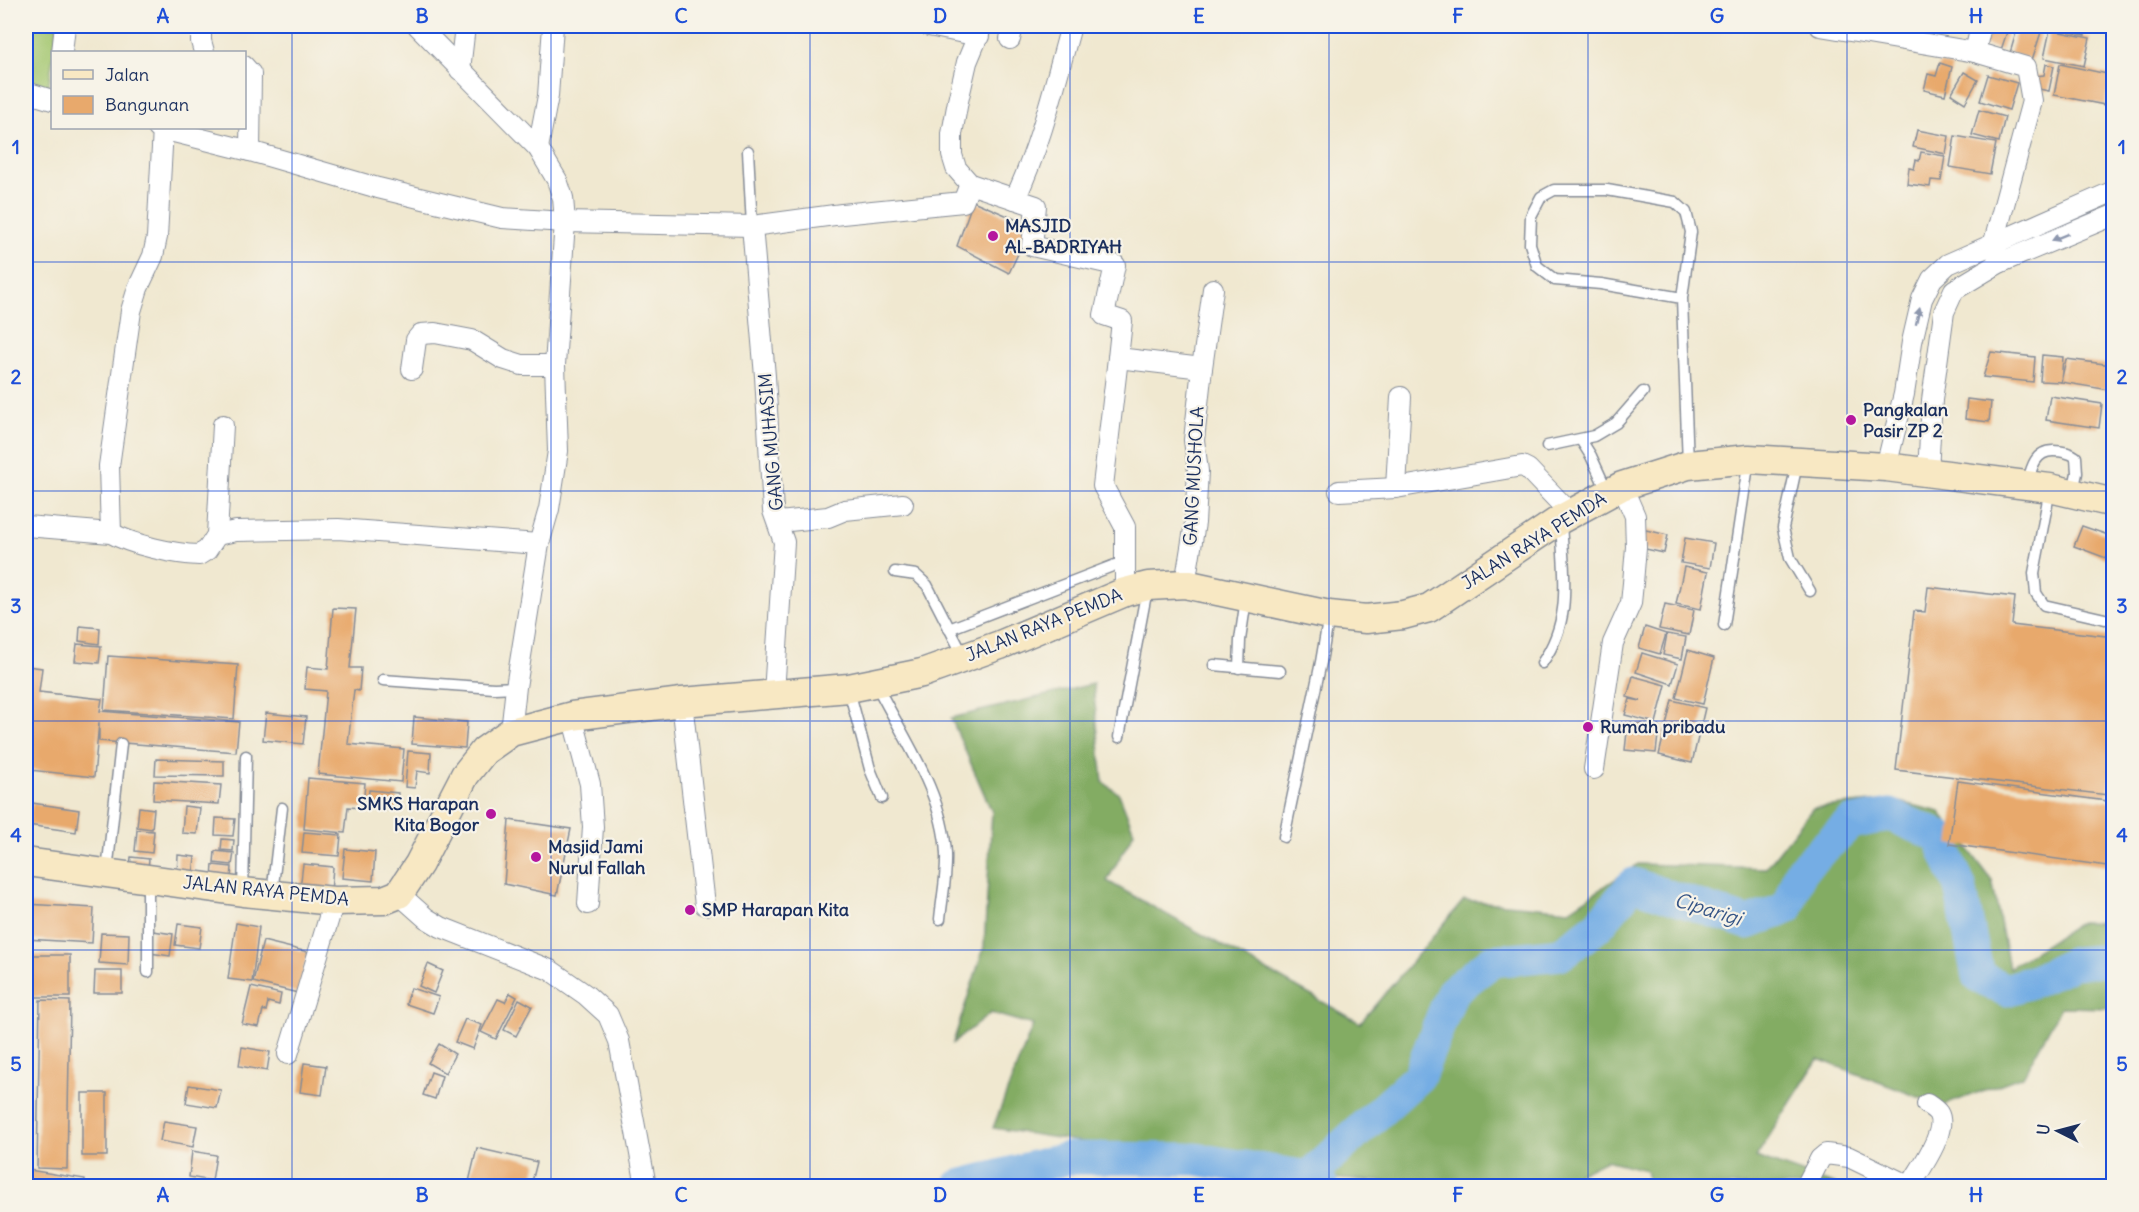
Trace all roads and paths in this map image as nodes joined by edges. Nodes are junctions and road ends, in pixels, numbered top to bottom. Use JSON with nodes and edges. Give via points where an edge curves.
{"nodes":[{"id":1,"x":65,"y":26,"type":"edge"},
{"id":2,"x":201,"y":26,"type":"edge"},
{"id":3,"x":418,"y":26,"type":"edge"},
{"id":4,"x":465,"y":26,"type":"edge"},
{"id":5,"x":553,"y":26,"type":"edge"},
{"id":6,"x":929,"y":26,"type":"edge"},
{"id":7,"x":1071,"y":26,"type":"edge"},
{"id":8,"x":1823,"y":26,"type":"edge"},
{"id":9,"x":1981,"y":26,"type":"edge"},
{"id":10,"x":981,"y":31,"type":"edge"},
{"id":11,"x":62,"y":51,"type":"edge"},
{"id":12,"x":204,"y":51,"type":"edge"},
{"id":13,"x":1974,"y":52,"type":"junction"},
{"id":14,"x":246,"y":68,"type":"edge"},
{"id":15,"x":460,"y":70,"type":"junction"},
{"id":16,"x":26,"y":92,"type":"edge"},
{"id":17,"x":51,"y":100,"type":"edge"},
{"id":18,"x":161,"y":129,"type":"edge"},
{"id":19,"x":165,"y":129,"type":"edge"},
{"id":20,"x":538,"y":148,"type":"junction"},
{"id":21,"x":250,"y":151,"type":"junction"},
{"id":22,"x":748,"y":151,"type":"dead end"},
{"id":23,"x":970,"y":184,"type":"junction"},
{"id":24,"x":2114,"y":191,"type":"edge"},
{"id":25,"x":1016,"y":199,"type":"junction"},
{"id":26,"x":2092,"y":201,"type":"junction"},
{"id":27,"x":2107,"y":218,"type":"edge"},
{"id":28,"x":565,"y":222,"type":"junction"},
{"id":29,"x":752,"y":226,"type":"junction"},
{"id":30,"x":1994,"y":242,"type":"junction"},
{"id":31,"x":1999,"y":263,"type":"junction"},
{"id":32,"x":1213,"y":289,"type":"dead end"},
{"id":33,"x":1682,"y":298,"type":"junction"},
{"id":34,"x":1912,"y":342,"type":"junction"},
{"id":35,"x":1939,"y":348,"type":"junction"},
{"id":36,"x":1118,"y":358,"type":"junction"},
{"id":37,"x":555,"y":365,"type":"junction"},
{"id":38,"x":1202,"y":368,"type":"junction"},
{"id":39,"x":412,"y":369,"type":"dead end"},
{"id":40,"x":1643,"y":392,"type":"dead end"},
{"id":41,"x":1401,"y":396,"type":"dead end"},
{"id":42,"x":223,"y":425,"type":"dead end"},
{"id":43,"x":1581,"y":440,"type":"junction"},
{"id":44,"x":1547,"y":446,"type":"dead end"},
{"id":45,"x":1749,"y":459,"type":"junction"},
{"id":46,"x":1798,"y":461,"type":"junction"},
{"id":47,"x":1688,"y":465,"type":"junction"},
{"id":48,"x":1886,"y":467,"type":"junction"},
{"id":49,"x":1928,"y":472,"type":"junction"},
{"id":50,"x":1396,"y":488,"type":"junction"},
{"id":51,"x":2050,"y":489,"type":"junction"},
{"id":52,"x":1615,"y":490,"type":"junction"},
{"id":53,"x":1339,"y":491,"type":"dead end"},
{"id":54,"x":2114,"y":503,"type":"edge"},
{"id":55,"x":903,"y":504,"type":"dead end"},
{"id":56,"x":1565,"y":516,"type":"junction"},
{"id":57,"x":778,"y":522,"type":"junction"},
{"id":58,"x":26,"y":526,"type":"edge"},
{"id":59,"x":111,"y":533,"type":"junction"},
{"id":60,"x":218,"y":534,"type":"junction"},
{"id":61,"x":539,"y":544,"type":"junction"},
{"id":62,"x":1115,"y":565,"type":"joint"},
{"id":63,"x":895,"y":572,"type":"dead end"},
{"id":64,"x":1185,"y":584,"type":"junction"},
{"id":65,"x":1129,"y":591,"type":"junction"},
{"id":66,"x":1810,"y":591,"type":"dead end"},
{"id":67,"x":1247,"y":596,"type":"junction"},
{"id":68,"x":1329,"y":615,"type":"junction"},
{"id":69,"x":2105,"y":619,"type":"dead end"},
{"id":70,"x":1724,"y":625,"type":"dead end"},
{"id":71,"x":949,"y":628,"type":"junction"},
{"id":72,"x":964,"y":658,"type":"junction"},
{"id":73,"x":1542,"y":663,"type":"dead end"},
{"id":74,"x":1214,"y":665,"type":"dead end"},
{"id":75,"x":1239,"y":668,"type":"junction"},
{"id":76,"x":1280,"y":671,"type":"dead end"},
{"id":77,"x":383,"y":680,"type":"dead end"},
{"id":78,"x":863,"y":686,"type":"junction"},
{"id":79,"x":516,"y":687,"type":"junction"},
{"id":80,"x":774,"y":693,"type":"junction"},
{"id":81,"x":682,"y":702,"type":"junction"},
{"id":82,"x":572,"y":716,"type":"junction"},
{"id":83,"x":511,"y":732,"type":"junction"},
{"id":84,"x":1119,"y":737,"type":"dead end"},
{"id":85,"x":121,"y":744,"type":"dead end"},
{"id":86,"x":246,"y":756,"type":"dead end"},
{"id":87,"x":1594,"y":770,"type":"dead end"},
{"id":88,"x":882,"y":798,"type":"dead end"},
{"id":89,"x":282,"y":808,"type":"dead end"},
{"id":90,"x":1284,"y":837,"type":"dead end"},
{"id":91,"x":26,"y":862,"type":"edge"},
{"id":92,"x":107,"y":872,"type":"junction"},
{"id":93,"x":148,"y":878,"type":"junction"},
{"id":94,"x":243,"y":892,"type":"junction"},
{"id":95,"x":399,"y":894,"type":"junction"},
{"id":96,"x":271,"y":895,"type":"junction"},
{"id":97,"x":334,"y":901,"type":"junction"},
{"id":98,"x":588,"y":904,"type":"dead end"},
{"id":99,"x":705,"y":905,"type":"dead end"},
{"id":100,"x":940,"y":919,"type":"dead end"},
{"id":101,"x":148,"y":972,"type":"dead end"},
{"id":102,"x":288,"y":1054,"type":"dead end"},
{"id":103,"x":1927,"y":1104,"type":"dead end"},
{"id":104,"x":646,"y":1186,"type":"edge"},
{"id":105,"x":1806,"y":1186,"type":"edge"},
{"id":106,"x":1910,"y":1186,"type":"edge"}],
"edges":[{"from":1,"to":11,"type":"street"},
{"from":2,"to":12,"type":"street"},
{"from":3,"to":15,"type":"street"},
{"from":4,"to":15,"type":"street"},
{"from":5,"to":20,"type":"street","via":[[548,96]]},
{"from":6,"to":10,"type":"street"},
{"from":7,"to":25,"type":"street"},
{"from":8,"to":13,"type":"street"},
{"from":9,"to":13,"type":"street"},
{"from":10,"to":23,"type":"street","via":[[967,62],[952,134],[956,168]]},
{"from":13,"to":30,"type":"street","via":[[2026,67],[2032,101]]},
{"from":14,"to":21,"type":"street","via":[[251,74]]},
{"from":15,"to":20,"type":"street"},
{"from":16,"to":17,"type":"street"},
{"from":18,"to":59,"type":"street","via":[[157,237],[131,311],[109,466]]},
{"from":19,"to":21,"type":"street"},
{"from":20,"to":28,"type":"street","via":[[557,180]]},
{"from":21,"to":28,"type":"street","via":[[502,218]]},
{"from":22,"to":29,"type":"lane"},
{"from":23,"to":25,"type":"street"},
{"from":23,"to":29,"type":"street","via":[[963,202]]},
{"from":24,"to":26,"type":"street"},
{"from":25,"to":36,"type":"street","via":[[1036,206],[1032,246],[1115,265],[1104,315],[1122,321]]},
{"from":26,"to":27,"type":"street"},
{"from":26,"to":30,"type":"street"},
{"from":27,"to":31,"type":"street","one_way":true},
{"from":28,"to":29,"type":"street"},
{"from":28,"to":37,"type":"street"},
{"from":29,"to":57,"type":"street","name":"GANG MUHASIM","via":[[773,511]]},
{"from":30,"to":31,"type":"street"},
{"from":34,"to":30,"type":"street","one_way":true,"via":[[1922,300],[1932,279],[1948,264]]},
{"from":31,"to":35,"type":"street","via":[[1954,290],[1944,312]]},
{"from":32,"to":38,"type":"street","name":"GANG MUSHOLA"},
{"from":33,"to":33,"type":"lane","via":[[1555,280],[1537,266],[1530,244],[1531,216],[1541,197],[1554,190],[1607,190],[1675,202],[1686,212],[1691,232]]},
{"from":33,"to":47,"type":"lane"},
{"from":34,"to":35,"type":"street"},
{"from":34,"to":48,"type":"street"},
{"from":35,"to":49,"type":"street"},
{"from":36,"to":38,"type":"street"},
{"from":36,"to":65,"type":"street","via":[[1103,486],[1125,527]]},
{"from":37,"to":39,"type":"street","via":[[522,365],[503,359],[472,340],[435,333],[421,334],[416,340]]},
{"from":37,"to":61,"type":"street","via":[[558,451]]},
{"from":38,"to":64,"type":"street","name":"GANG MUSHOLA","via":[[1194,440],[1198,471],[1195,523]]},
{"from":40,"to":43,"type":"lane","via":[[1616,423]]},
{"from":41,"to":50,"type":"street"},
{"from":42,"to":60,"type":"street"},
{"from":43,"to":44,"type":"lane"},
{"from":43,"to":52,"type":"lane"},
{"from":45,"to":46,"type":"main road","name":"JALAN RAYA PEMDA"},
{"from":45,"to":47,"type":"main road","name":"JALAN RAYA PEMDA"},
{"from":45,"to":70,"type":"lane"},
{"from":46,"to":48,"type":"main road","name":"JALAN RAYA PEMDA"},
{"from":46,"to":66,"type":"lane","via":[[1783,528],[1790,558]]},
{"from":47,"to":52,"type":"main road","name":"JALAN RAYA PEMDA"},
{"from":48,"to":49,"type":"main road","name":"JALAN RAYA PEMDA"},
{"from":49,"to":51,"type":"main road","name":"JALAN RAYA PEMDA"},
{"from":50,"to":53,"type":"street"},
{"from":50,"to":56,"type":"street","via":[[1521,466],[1528,469]]},
{"from":51,"to":54,"type":"main road","name":"JALAN RAYA PEMDA"},
{"from":51,"to":69,"type":"lane","via":[[2034,573],[2036,592],[2044,605]]},
{"from":52,"to":56,"type":"main road","name":"JALAN RAYA PEMDA"},
{"from":52,"to":87,"type":"street","via":[[1635,516],[1636,547],[1629,610],[1613,643]]},
{"from":55,"to":57,"type":"street"},
{"from":56,"to":68,"type":"main road","name":"JALAN RAYA PEMDA","via":[[1429,608],[1365,619]]},
{"from":56,"to":73,"type":"lane","via":[[1563,607],[1558,636]]},
{"from":57,"to":80,"type":"street","name":"GANG MUHASIM","via":[[784,542]]},
{"from":58,"to":59,"type":"street"},
{"from":59,"to":60,"type":"street","via":[[122,539],[199,555]]},
{"from":60,"to":61,"type":"street","via":[[338,530]]},
{"from":61,"to":79,"type":"street"},
{"from":62,"to":65,"type":"street"},
{"from":62,"to":71,"type":"lane"},
{"from":63,"to":71,"type":"lane","via":[[916,575],[927,585]]},
{"from":64,"to":65,"type":"main road","name":"JALAN RAYA PEMDA"},
{"from":64,"to":67,"type":"main road","name":"JALAN RAYA PEMDA"},
{"from":65,"to":72,"type":"main road","name":"JALAN RAYA PEMDA"},
{"from":65,"to":84,"type":"lane"},
{"from":67,"to":68,"type":"main road","name":"JALAN RAYA PEMDA"},
{"from":67,"to":75,"type":"lane"},
{"from":68,"to":90,"type":"lane"},
{"from":71,"to":72,"type":"lane"},
{"from":72,"to":78,"type":"main road","name":"JALAN RAYA PEMDA"},
{"from":74,"to":75,"type":"lane"},
{"from":75,"to":76,"type":"lane"},
{"from":77,"to":79,"type":"lane"},
{"from":78,"to":80,"type":"main road","name":"JALAN RAYA PEMDA"},
{"from":78,"to":88,"type":"lane","via":[[870,769]]},
{"from":78,"to":100,"type":"lane","via":[[898,727],[922,767],[938,810],[946,854]]},
{"from":79,"to":83,"type":"street"},
{"from":80,"to":81,"type":"main road","name":"JALAN RAYA PEMDA"},
{"from":81,"to":82,"type":"main road","name":"JALAN RAYA PEMDA"},
{"from":81,"to":99,"type":"street"},
{"from":82,"to":83,"type":"main road","name":"JALAN RAYA PEMDA"},
{"from":82,"to":98,"type":"street","via":[[590,784],[593,827]]},
{"from":83,"to":95,"type":"main road","name":"JALAN RAYA PEMDA","via":[[484,751],[465,775]]},
{"from":85,"to":92,"type":"lane"},
{"from":86,"to":94,"type":"lane"},
{"from":89,"to":96,"type":"lane"},
{"from":91,"to":92,"type":"main road","name":"JALAN RAYA PEMDA"},
{"from":92,"to":93,"type":"main road","name":"JALAN RAYA PEMDA"},
{"from":93,"to":94,"type":"main road","name":"JALAN RAYA PEMDA"},
{"from":93,"to":101,"type":"lane"},
{"from":94,"to":96,"type":"main road","name":"JALAN RAYA PEMDA"},
{"from":95,"to":97,"type":"main road","name":"JALAN RAYA PEMDA","via":[[384,900]]},
{"from":95,"to":104,"type":"street","via":[[441,927],[550,970],[608,1015],[619,1041]]},
{"from":96,"to":97,"type":"main road","name":"JALAN RAYA PEMDA"},
{"from":97,"to":102,"type":"street"},
{"from":103,"to":106,"type":"street","via":[[1940,1119],[1938,1133]]},
{"from":105,"to":106,"type":"street","via":[[1826,1154],[1850,1157]]}]}
